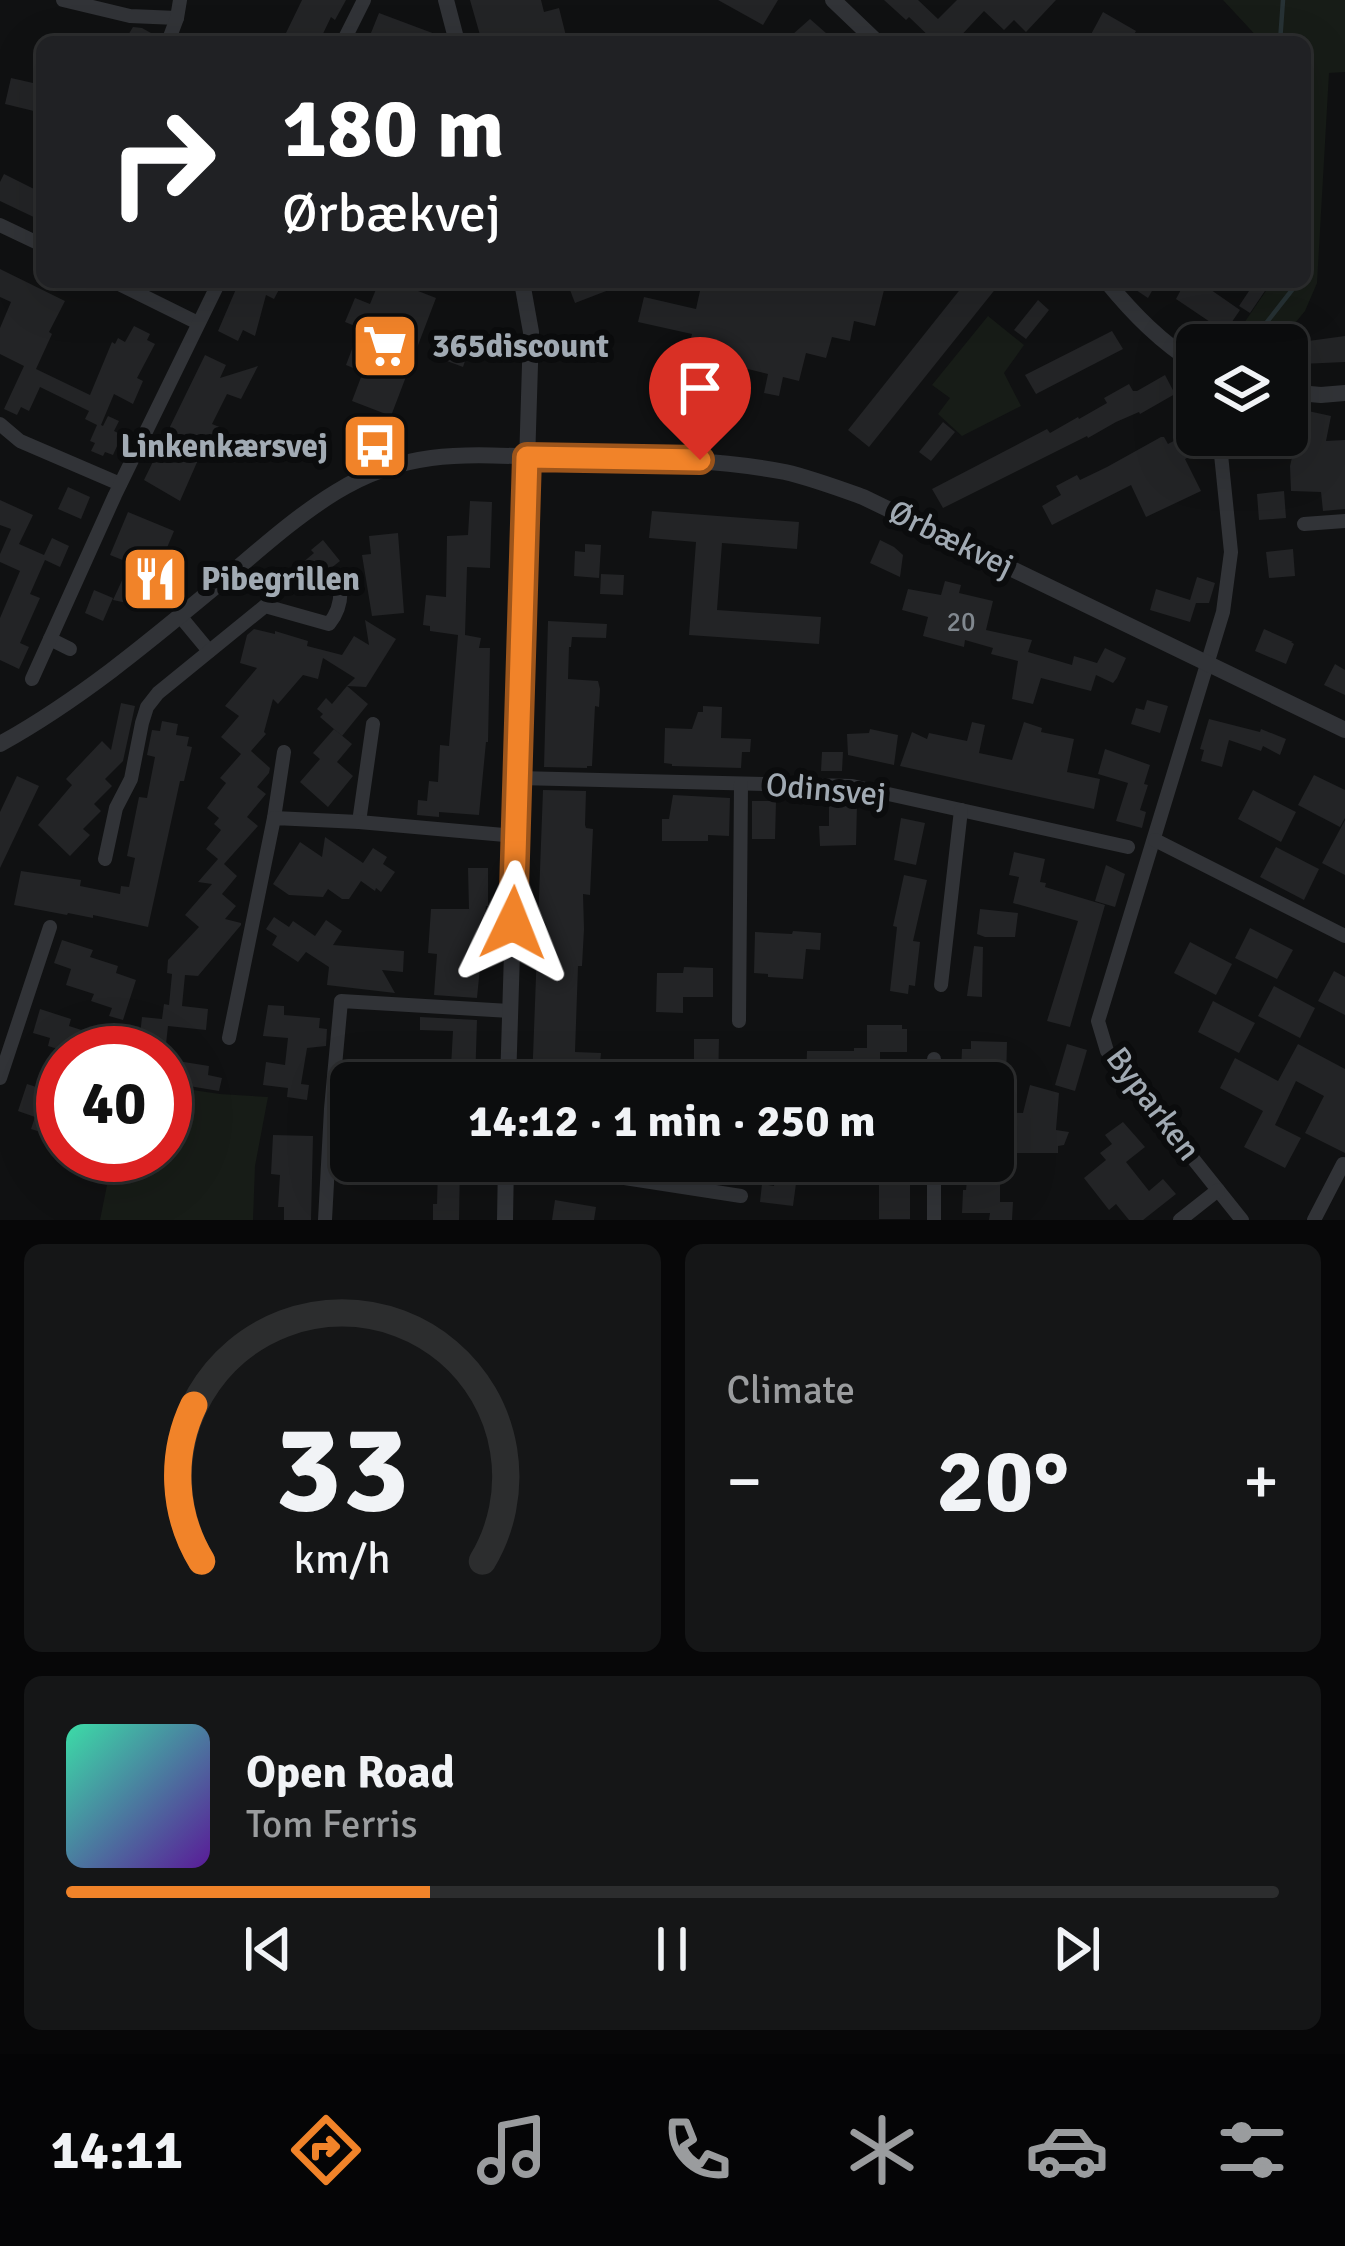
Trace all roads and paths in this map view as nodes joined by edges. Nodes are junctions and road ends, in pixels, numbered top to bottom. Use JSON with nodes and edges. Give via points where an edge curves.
{"nodes":[{"id":1,"x":63,"y":0,"type":"edge"},
{"id":2,"x":180,"y":0,"type":"edge"},
{"id":3,"x":364,"y":0,"type":"edge"},
{"id":4,"x":446,"y":0,"type":"edge"},
{"id":5,"x":833,"y":0,"type":"edge"},
{"id":6,"x":177,"y":18,"type":"junction"},
{"id":7,"x":170,"y":36,"type":"edge"},
{"id":8,"x":346,"y":36,"type":"edge"},
{"id":9,"x":455,"y":36,"type":"edge"},
{"id":10,"x":872,"y":36,"type":"edge"},
{"id":11,"x":0,"y":224,"type":"edge"},
{"id":12,"x":36,"y":242,"type":"edge"},
{"id":13,"x":128,"y":288,"type":"edge"},
{"id":14,"x":216,"y":288,"type":"edge"},
{"id":15,"x":523,"y":288,"type":"edge"},
{"id":16,"x":1114,"y":288,"type":"edge"},
{"id":17,"x":198,"y":323,"type":"junction"},
{"id":18,"x":1176,"y":352,"type":"edge"},
{"id":19,"x":1345,"y":393,"type":"edge"},
{"id":20,"x":1308,"y":394,"type":"edge"},
{"id":21,"x":0,"y":424,"type":"edge"},
{"id":22,"x":1221,"y":456,"type":"edge"},
{"id":23,"x":527,"y":457,"type":"junction"},
{"id":24,"x":120,"y":484,"type":"junction"},
{"id":25,"x":1345,"y":521,"type":"edge"},
{"id":26,"x":1304,"y":524,"type":"dead end"},
{"id":27,"x":338,"y":575,"type":"dead end"},
{"id":28,"x":180,"y":616,"type":"junction"},
{"id":29,"x":50,"y":640,"type":"junction"},
{"id":30,"x":70,"y":649,"type":"dead end"},
{"id":31,"x":209,"y":651,"type":"junction"},
{"id":32,"x":1207,"y":663,"type":"junction"},
{"id":33,"x":32,"y":679,"type":"dead end"},
{"id":34,"x":373,"y":724,"type":"dead end"},
{"id":35,"x":1345,"y":730,"type":"edge"},
{"id":36,"x":2,"y":740,"type":"edge"},
{"id":37,"x":284,"y":752,"type":"dead end"},
{"id":38,"x":518,"y":778,"type":"junction"},
{"id":39,"x":740,"y":784,"type":"junction"},
{"id":40,"x":961,"y":810,"type":"junction"},
{"id":41,"x":274,"y":818,"type":"junction"},
{"id":42,"x":359,"y":822,"type":"junction"},
{"id":43,"x":516,"y":836,"type":"junction"},
{"id":44,"x":1155,"y":840,"type":"junction"},
{"id":45,"x":1128,"y":847,"type":"dead end"},
{"id":46,"x":105,"y":859,"type":"dead end"},
{"id":47,"x":50,"y":927,"type":"dead end"},
{"id":48,"x":1345,"y":936,"type":"edge"},
{"id":49,"x":941,"y":985,"type":"dead end"},
{"id":50,"x":510,"y":1011,"type":"junction"},
{"id":51,"x":739,"y":1021,"type":"dead end"},
{"id":52,"x":229,"y":1038,"type":"dead end"},
{"id":53,"x":509,"y":1062,"type":"edge"},
{"id":54,"x":0,"y":1078,"type":"edge"},
{"id":55,"x":1343,"y":1164,"type":"edge"},
{"id":56,"x":509,"y":1182,"type":"edge"},
{"id":57,"x":649,"y":1182,"type":"edge"},
{"id":58,"x":934,"y":1182,"type":"edge"},
{"id":59,"x":1218,"y":1190,"type":"junction"},
{"id":60,"x":741,"y":1196,"type":"dead end"},
{"id":61,"x":326,"y":1220,"type":"edge"},
{"id":62,"x":505,"y":1220,"type":"edge"},
{"id":63,"x":934,"y":1220,"type":"edge"},
{"id":64,"x":1180,"y":1220,"type":"edge"},
{"id":65,"x":1242,"y":1220,"type":"edge"},
{"id":66,"x":1314,"y":1220,"type":"edge"}],
"edges":[{"from":1,"to":6,"type":"street"},
{"from":2,"to":6,"type":"street"},
{"from":3,"to":8,"type":"street"},
{"from":4,"to":9,"type":"street"},
{"from":5,"to":10,"type":"street"},
{"from":6,"to":7,"type":"street"},
{"from":11,"to":12,"type":"street"},
{"from":13,"to":17,"type":"street"},
{"from":14,"to":17,"type":"street"},
{"from":15,"to":23,"type":"street","via":[[531,332]]},
{"from":16,"to":18,"type":"street"},
{"from":17,"to":24,"type":"street"},
{"from":19,"to":20,"type":"street"},
{"from":21,"to":24,"type":"street","via":[[20,441]]},
{"from":22,"to":32,"type":"street","name":"Byparken","via":[[1231,552]]},
{"from":23,"to":28,"type":"street","via":[[428,457],[368,475],[306,513]]},
{"from":23,"to":32,"type":"street","name":"Ørbækvej","via":[[700,460],[788,473],[863,497]]},
{"from":23,"to":38,"type":"street"},
{"from":24,"to":29,"type":"street"},
{"from":25,"to":26,"type":"street"},
{"from":27,"to":31,"type":"street","via":[[343,592],[328,624],[265,606]]},
{"from":28,"to":31,"type":"street"},
{"from":28,"to":36,"type":"street","via":[[68,703]]},
{"from":29,"to":30,"type":"street"},
{"from":29,"to":33,"type":"street"},
{"from":31,"to":46,"type":"street","via":[[147,707]]},
{"from":32,"to":35,"type":"street","name":"Ørbækvej"},
{"from":32,"to":44,"type":"street","name":"Byparken"},
{"from":34,"to":42,"type":"street"},
{"from":37,"to":41,"type":"street"},
{"from":38,"to":39,"type":"street","name":"Odinsvej"},
{"from":38,"to":43,"type":"street"},
{"from":39,"to":40,"type":"street","name":"Odinsvej","via":[[852,786]]},
{"from":39,"to":51,"type":"street"},
{"from":40,"to":45,"type":"street","name":"Odinsvej"},
{"from":40,"to":49,"type":"street"},
{"from":41,"to":42,"type":"street"},
{"from":41,"to":52,"type":"street"},
{"from":42,"to":43,"type":"street"},
{"from":43,"to":50,"type":"street"},
{"from":44,"to":48,"type":"street"},
{"from":44,"to":59,"type":"street","name":"Byparken","via":[[1097,1021],[1107,1051]]},
{"from":47,"to":54,"type":"street"},
{"from":50,"to":53,"type":"street"},
{"from":50,"to":61,"type":"street","via":[[341,1001]]},
{"from":55,"to":66,"type":"street"},
{"from":56,"to":62,"type":"street"},
{"from":57,"to":60,"type":"street"},
{"from":58,"to":63,"type":"street"},
{"from":59,"to":64,"type":"street"},
{"from":59,"to":65,"type":"street","name":"Byparken"}]}
